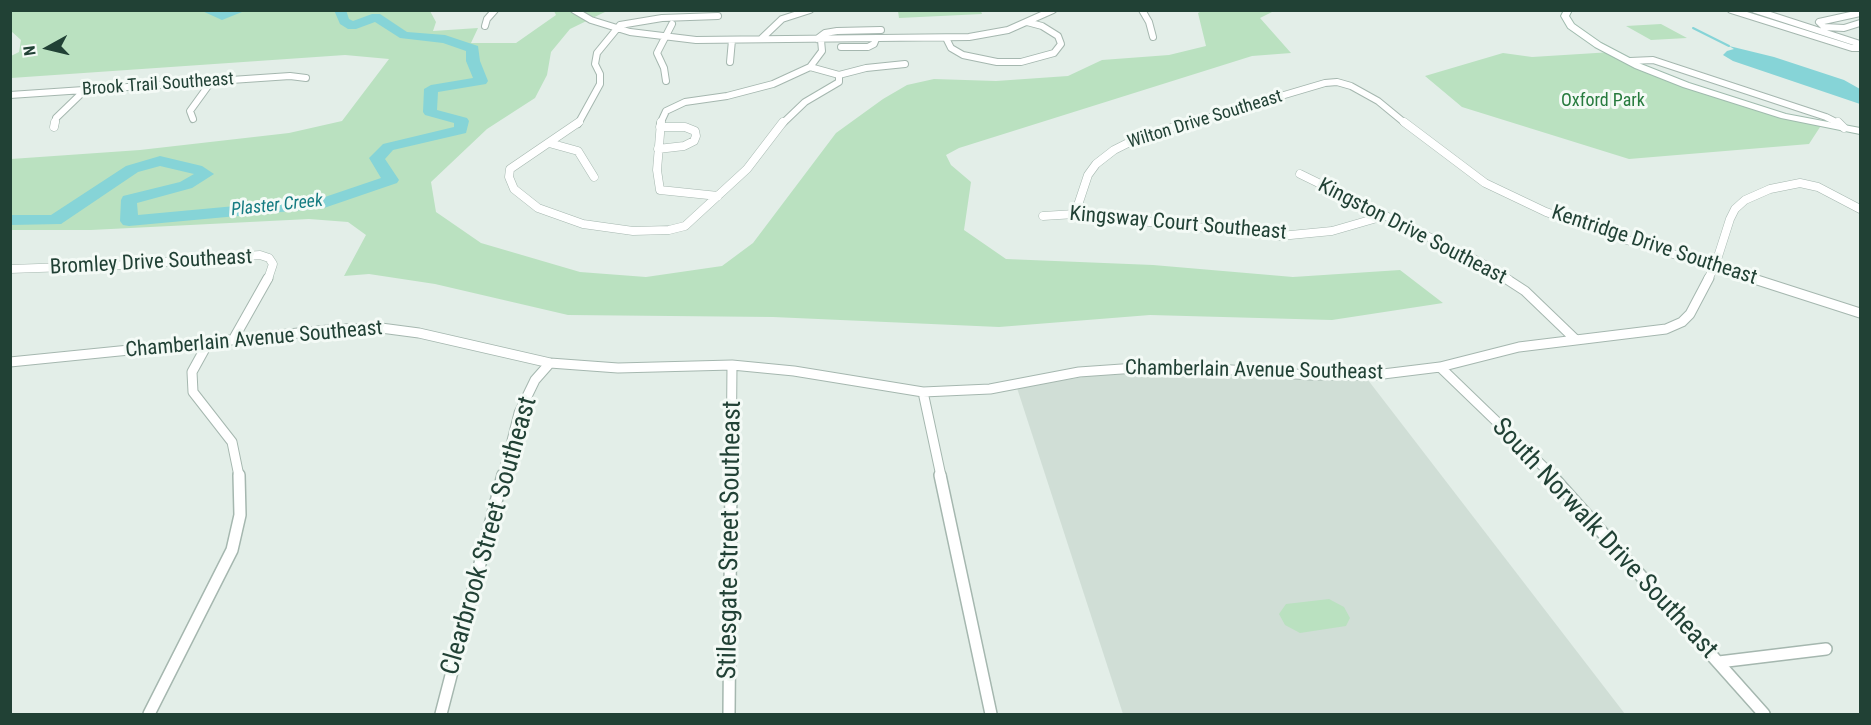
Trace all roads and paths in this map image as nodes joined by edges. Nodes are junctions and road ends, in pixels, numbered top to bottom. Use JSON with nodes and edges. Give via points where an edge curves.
{"nodes":[{"id":1,"x":495,"y":10,"type":"edge"},
{"id":2,"x":574,"y":10,"type":"edge"},
{"id":3,"x":810,"y":10,"type":"edge"},
{"id":4,"x":1053,"y":10,"type":"edge"},
{"id":5,"x":1142,"y":10,"type":"edge"},
{"id":6,"x":1568,"y":10,"type":"edge"},
{"id":7,"x":1731,"y":10,"type":"edge"},
{"id":8,"x":1755,"y":10,"type":"edge"},
{"id":9,"x":1860,"y":13,"type":"edge"},
{"id":10,"x":718,"y":16,"type":"dead end"},
{"id":11,"x":1028,"y":22,"type":"junction"},
{"id":12,"x":1860,"y":23,"type":"edge"},
{"id":13,"x":672,"y":24,"type":"dead end"},
{"id":14,"x":485,"y":26,"type":"dead end"},
{"id":15,"x":1824,"y":27,"type":"junction"},
{"id":16,"x":617,"y":28,"type":"junction"},
{"id":17,"x":1816,"y":29,"type":"junction"},
{"id":18,"x":881,"y":30,"type":"dead end"},
{"id":19,"x":666,"y":37,"type":"junction"},
{"id":20,"x":1153,"y":37,"type":"dead end"},
{"id":21,"x":946,"y":38,"type":"junction"},
{"id":22,"x":761,"y":39,"type":"junction"},
{"id":23,"x":819,"y":39,"type":"junction"},
{"id":24,"x":876,"y":39,"type":"junction"},
{"id":25,"x":732,"y":40,"type":"junction"},
{"id":26,"x":1860,"y":46,"type":"edge"},
{"id":27,"x":841,"y":47,"type":"dead end"},
{"id":28,"x":730,"y":62,"type":"dead end"},
{"id":29,"x":1629,"y":62,"type":"junction"},
{"id":30,"x":904,"y":64,"type":"dead end"},
{"id":31,"x":810,"y":67,"type":"junction"},
{"id":32,"x":839,"y":75,"type":"junction"},
{"id":33,"x":306,"y":78,"type":"dead end"},
{"id":34,"x":666,"y":81,"type":"dead end"},
{"id":35,"x":211,"y":82,"type":"junction"},
{"id":36,"x":1337,"y":82,"type":"joint"},
{"id":37,"x":85,"y":90,"type":"junction"},
{"id":38,"x":10,"y":95,"type":"edge"},
{"id":39,"x":193,"y":119,"type":"dead end"},
{"id":40,"x":660,"y":127,"type":"junction"},
{"id":41,"x":54,"y":128,"type":"dead end"},
{"id":42,"x":1844,"y":128,"type":"junction"},
{"id":43,"x":1860,"y":131,"type":"edge"},
{"id":44,"x":549,"y":143,"type":"junction"},
{"id":45,"x":658,"y":149,"type":"junction"},
{"id":46,"x":1300,"y":174,"type":"dead end"},
{"id":47,"x":594,"y":177,"type":"dead end"},
{"id":48,"x":718,"y":196,"type":"junction"},
{"id":49,"x":1860,"y":209,"type":"edge"},
{"id":50,"x":1075,"y":214,"type":"junction"},
{"id":51,"x":1042,"y":216,"type":"dead end"},
{"id":52,"x":1384,"y":216,"type":"junction"},
{"id":53,"x":1715,"y":266,"type":"junction"},
{"id":54,"x":10,"y":269,"type":"edge"},
{"id":55,"x":1860,"y":313,"type":"edge"},
{"id":56,"x":233,"y":340,"type":"junction"},
{"id":57,"x":1576,"y":340,"type":"junction"},
{"id":58,"x":208,"y":343,"type":"junction"},
{"id":59,"x":10,"y":362,"type":"edge"},
{"id":60,"x":550,"y":363,"type":"junction"},
{"id":61,"x":732,"y":365,"type":"junction"},
{"id":62,"x":1440,"y":367,"type":"junction"},
{"id":63,"x":923,"y":392,"type":"junction"},
{"id":64,"x":1826,"y":649,"type":"dead end"},
{"id":65,"x":1719,"y":662,"type":"junction"},
{"id":66,"x":149,"y":714,"type":"edge"},
{"id":67,"x":441,"y":714,"type":"edge"},
{"id":68,"x":729,"y":714,"type":"edge"},
{"id":69,"x":991,"y":714,"type":"edge"},
{"id":70,"x":1764,"y":714,"type":"edge"}],
"edges":[{"from":1,"to":14,"type":"street"},
{"from":2,"to":16,"type":"street"},
{"from":3,"to":22,"type":"street","via":[[782,19]]},
{"from":4,"to":11,"type":"street","via":[[1036,13]]},
{"from":5,"to":20,"type":"street"},
{"from":6,"to":29,"type":"street","via":[[1565,16],[1571,26]]},
{"from":7,"to":26,"type":"street","via":[[1852,48]]},
{"from":8,"to":17,"type":"street"},
{"from":9,"to":15,"type":"street","via":[[1819,22]]},
{"from":10,"to":16,"type":"street","via":[[643,20]]},
{"from":11,"to":21,"type":"street","via":[[987,35]]},
{"from":11,"to":21,"type":"street","via":[[1058,36],[1061,44],[1054,53],[1021,62],[997,62],[963,55],[951,48]]},
{"from":12,"to":15,"type":"street","via":[[1844,28]]},
{"from":13,"to":19,"type":"street"},
{"from":15,"to":17,"type":"street"},
{"from":16,"to":19,"type":"street"},
{"from":16,"to":44,"type":"street","via":[[597,53],[595,64],[600,84],[578,124]]},
{"from":17,"to":26,"type":"street"},
{"from":18,"to":23,"type":"street","via":[[837,31],[825,33]]},
{"from":19,"to":25,"type":"street"},
{"from":19,"to":34,"type":"street","via":[[657,56]]},
{"from":21,"to":24,"type":"street"},
{"from":22,"to":23,"type":"street"},
{"from":22,"to":25,"type":"street"},
{"from":23,"to":24,"type":"street"},
{"from":23,"to":31,"type":"street","via":[[822,51]]},
{"from":24,"to":27,"type":"street","via":[[868,47]]},
{"from":25,"to":28,"type":"street"},
{"from":29,"to":42,"type":"street","via":[[1739,103]]},
{"from":29,"to":42,"type":"street","via":[[1653,60],[1826,117]]},
{"from":30,"to":32,"type":"street"},
{"from":31,"to":32,"type":"street"},
{"from":31,"to":40,"type":"street","via":[[773,84],[670,107]]},
{"from":32,"to":48,"type":"street","via":[[839,82],[785,119],[747,169]]},
{"from":33,"to":35,"type":"street","name":"Brook Trail Southeast"},
{"from":35,"to":37,"type":"street","name":"Brook Trail Southeast"},
{"from":35,"to":39,"type":"street","via":[[190,111]]},
{"from":36,"to":50,"type":"street","name":"Wilton Drive Southeast","via":[[1138,138],[1114,150],[1088,175]]},
{"from":36,"to":53,"type":"street","name":"Kentridge Drive Southeast","via":[[1378,101],[1485,183],[1562,219]]},
{"from":37,"to":38,"type":"street","name":"Brook Trail Southeast"},
{"from":37,"to":41,"type":"street","via":[[56,118]]},
{"from":40,"to":45,"type":"street"},
{"from":40,"to":45,"type":"street","via":[[685,127],[695,131],[696,136],[684,146]]},
{"from":42,"to":43,"type":"street"},
{"from":44,"to":47,"type":"street","via":[[578,151]]},
{"from":44,"to":48,"type":"street","via":[[510,169],[509,177],[514,189],[529,203],[558,216],[610,230],[681,228]]},
{"from":45,"to":48,"type":"street","via":[[660,190]]},
{"from":46,"to":52,"type":"street","name":"Kingston Drive Southeast"},
{"from":49,"to":53,"type":"street","name":"Chamberlain Avenue Southeast","via":[[1809,184],[1788,184],[1755,194],[1735,209]]},
{"from":50,"to":51,"type":"street","name":"Kingsway Court Southeast"},
{"from":50,"to":52,"type":"street","name":"Kingsway Court Southeast","via":[[1280,236],[1332,231]]},
{"from":52,"to":57,"type":"street","name":"Kingston Drive Southeast","via":[[1503,276],[1525,291]]},
{"from":53,"to":55,"type":"street","name":"Kentridge Drive Southeast"},
{"from":53,"to":57,"type":"street","name":"Chamberlain Avenue Southeast","via":[[1682,322],[1666,329]]},
{"from":54,"to":56,"type":"street","name":"Bromley Drive Southeast","via":[[243,255],[269,258],[273,264],[270,275]]},
{"from":56,"to":58,"type":"street","name":"Chamberlain Avenue Southeast"},
{"from":56,"to":60,"type":"street","name":"Chamberlain Avenue Southeast","via":[[381,328]]},
{"from":57,"to":62,"type":"street","name":"Chamberlain Avenue Southeast","via":[[1519,347]]},
{"from":58,"to":59,"type":"street","name":"Chamberlain Avenue Southeast"},
{"from":58,"to":66,"type":"street","via":[[192,372],[194,392],[232,441],[239,468],[240,515],[232,550]]},
{"from":60,"to":61,"type":"street","name":"Chamberlain Avenue Southeast","via":[[618,368]]},
{"from":60,"to":67,"type":"street","name":"Clearbrook Street Southeast","via":[[535,380],[519,413]]},
{"from":61,"to":63,"type":"street","name":"Chamberlain Avenue Southeast"},
{"from":61,"to":68,"type":"street","name":"Stilesgate Street Southeast"},
{"from":62,"to":63,"type":"street","name":"Chamberlain Avenue Southeast","via":[[1342,376],[1136,368],[1079,372],[990,389]]},
{"from":62,"to":65,"type":"street","name":"South Norwalk Drive Southeast","via":[[1565,488]]},
{"from":63,"to":69,"type":"street"},
{"from":64,"to":65,"type":"street"},
{"from":65,"to":70,"type":"street","name":"South Norwalk Drive Southeast"}]}
